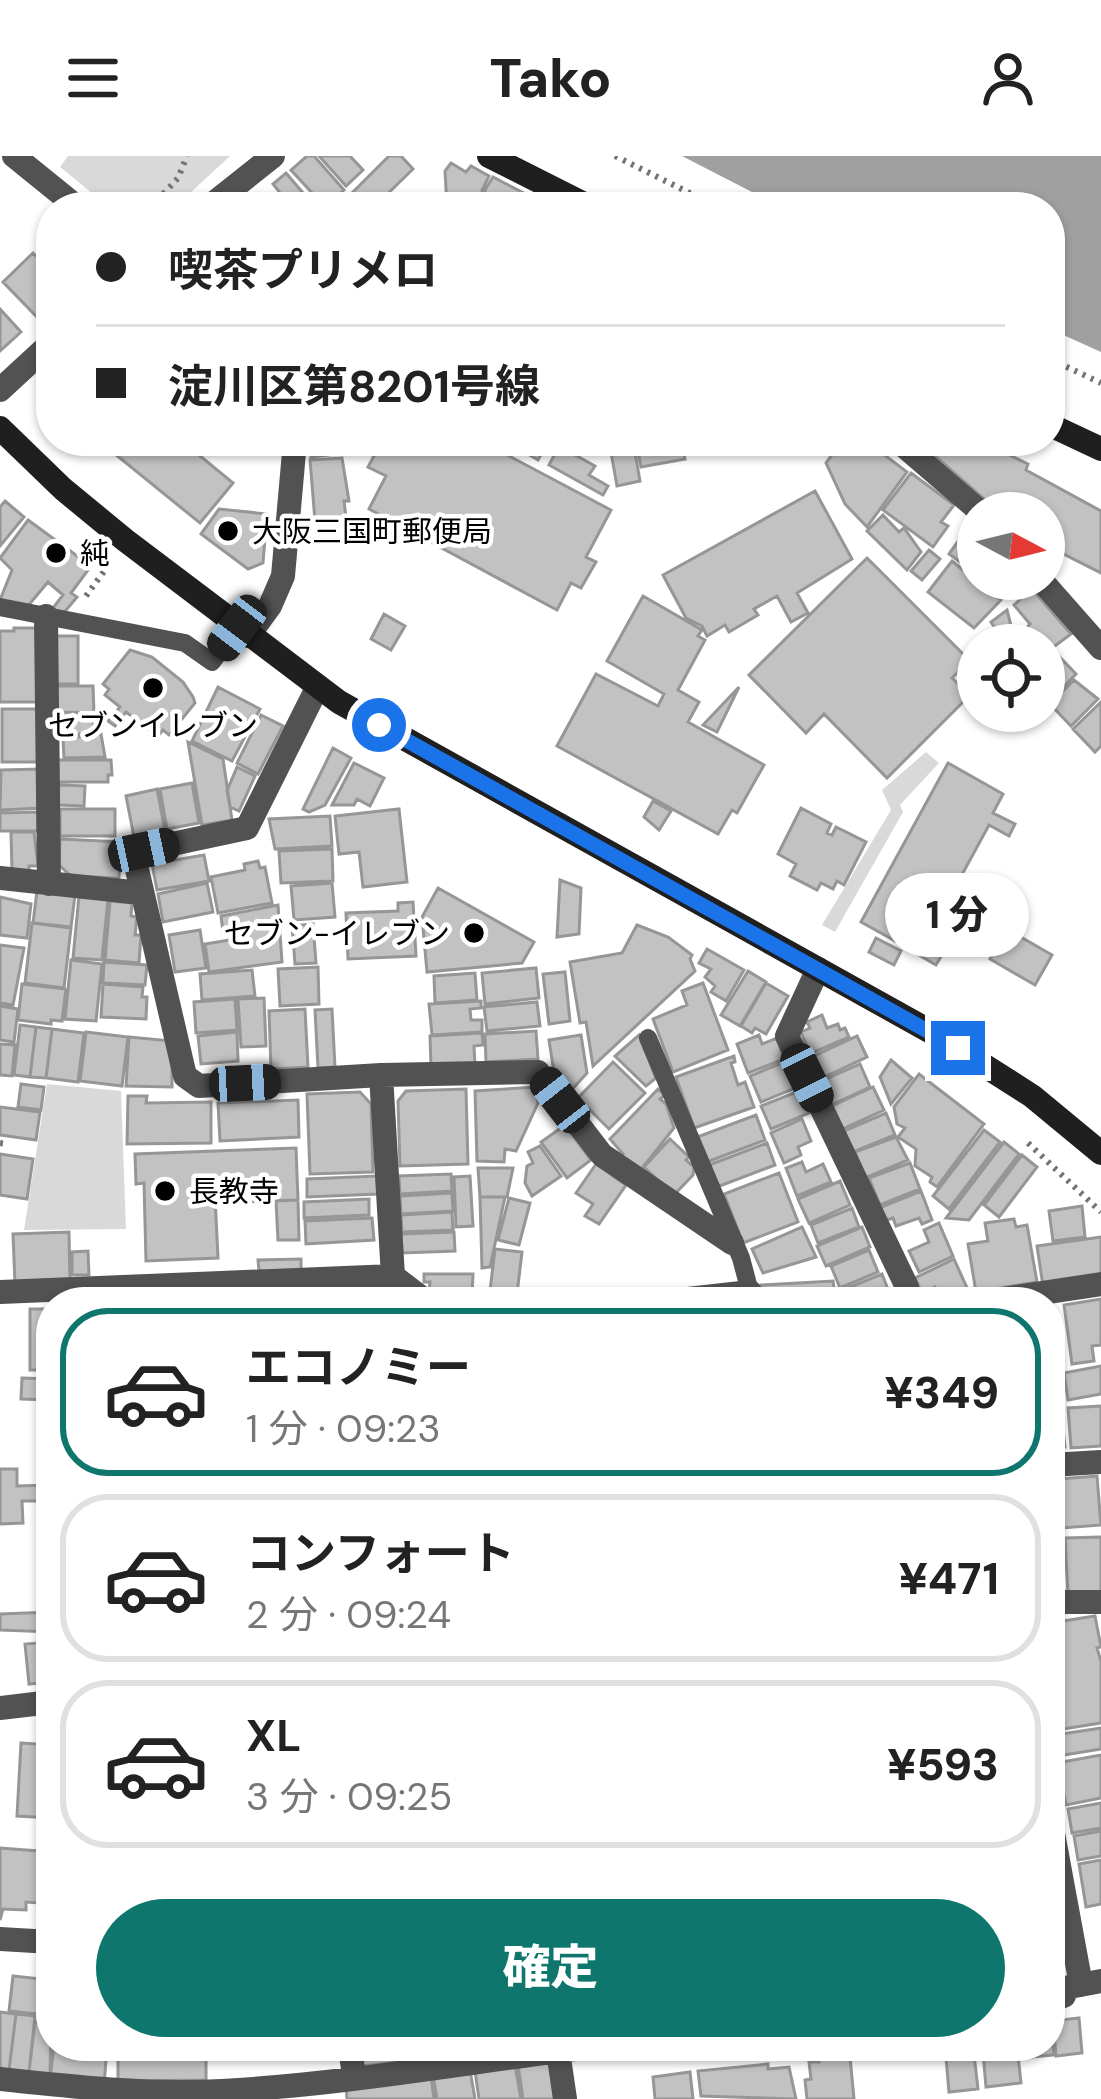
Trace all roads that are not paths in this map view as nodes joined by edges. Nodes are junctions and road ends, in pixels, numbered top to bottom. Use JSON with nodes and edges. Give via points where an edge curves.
{"nodes":[{"id":1,"x":14,"y":156,"type":"edge"},
{"id":2,"x":273,"y":156,"type":"edge"},
{"id":3,"x":489,"y":156,"type":"edge"},
{"id":4,"x":58,"y":192,"type":"edge"},
{"id":5,"x":228,"y":192,"type":"edge"},
{"id":6,"x":560,"y":192,"type":"edge"},
{"id":7,"x":36,"y":357,"type":"edge"},
{"id":8,"x":0,"y":389,"type":"edge"},
{"id":9,"x":0,"y":428,"type":"edge"},
{"id":10,"x":1065,"y":432,"type":"edge"},
{"id":11,"x":1101,"y":448,"type":"edge"},
{"id":12,"x":294,"y":456,"type":"edge"},
{"id":13,"x":916,"y":456,"type":"edge"},
{"id":14,"x":958,"y":492,"type":"edge"},
{"id":15,"x":1058,"y":600,"type":"edge"},
{"id":16,"x":0,"y":607,"type":"edge"},
{"id":17,"x":58,"y":618,"type":"junction"},
{"id":18,"x":243,"y":632,"type":"junction"},
{"id":19,"x":1101,"y":649,"type":"edge"},
{"id":20,"x":317,"y":688,"type":"junction"},
{"id":21,"x":0,"y":878,"type":"edge"},
{"id":22,"x":49,"y":884,"type":"junction"},
{"id":23,"x":141,"y":892,"type":"junction"},
{"id":24,"x":818,"y":969,"type":"junction"},
{"id":25,"x":649,"y":1038,"type":"dead end"},
{"id":26,"x":381,"y":1075,"type":"junction"},
{"id":27,"x":1101,"y":1153,"type":"edge"},
{"id":28,"x":732,"y":1243,"type":"junction"},
{"id":29,"x":393,"y":1276,"type":"junction"},
{"id":30,"x":1101,"y":1284,"type":"edge"},
{"id":31,"x":123,"y":1287,"type":"edge"},
{"id":32,"x":406,"y":1287,"type":"edge"},
{"id":33,"x":747,"y":1287,"type":"edge"},
{"id":34,"x":907,"y":1287,"type":"dead end"},
{"id":35,"x":1065,"y":1289,"type":"edge"},
{"id":36,"x":36,"y":1291,"type":"edge"},
{"id":37,"x":0,"y":1292,"type":"edge"},
{"id":38,"x":1101,"y":1462,"type":"edge"},
{"id":39,"x":1065,"y":1464,"type":"edge"},
{"id":40,"x":1065,"y":1602,"type":"edge"},
{"id":41,"x":1101,"y":1602,"type":"edge"},
{"id":42,"x":36,"y":1704,"type":"edge"},
{"id":43,"x":0,"y":1708,"type":"edge"},
{"id":44,"x":1065,"y":1877,"type":"edge"},
{"id":45,"x":0,"y":1939,"type":"edge"},
{"id":46,"x":36,"y":1941,"type":"edge"},
{"id":47,"x":1091,"y":1983,"type":"edge"},
{"id":48,"x":435,"y":2061,"type":"edge"},
{"id":49,"x":559,"y":2061,"type":"edge"},
{"id":50,"x":0,"y":2079,"type":"edge"},
{"id":51,"x":340,"y":2086,"type":"edge"},
{"id":52,"x":565,"y":2099,"type":"edge"}],
"edges":[{"from":1,"to":4,"type":"street"},
{"from":2,"to":5,"type":"street"},
{"from":3,"to":6,"type":"street"},
{"from":7,"to":8,"type":"street"},
{"from":9,"to":18,"type":"street","via":[[63,489]]},
{"from":10,"to":11,"type":"street"},
{"from":12,"to":18,"type":"street","via":[[283,576],[270,606]]},
{"from":13,"to":14,"type":"street"},
{"from":15,"to":19,"type":"street"},
{"from":16,"to":17,"type":"lane"},
{"from":17,"to":18,"type":"lane","via":[[185,643],[212,662]]},
{"from":17,"to":22,"type":"street"},
{"from":18,"to":20,"type":"street"},
{"from":20,"to":23,"type":"street","via":[[247,828],[144,850],[136,865]]},
{"from":20,"to":24,"type":"street"},
{"from":21,"to":22,"type":"street"},
{"from":22,"to":23,"type":"street"},
{"from":23,"to":26,"type":"street","via":[[185,1076],[199,1086]]},
{"from":24,"to":27,"type":"street","via":[[984,1064]]},
{"from":24,"to":34,"type":"street","via":[[787,1036]]},
{"from":25,"to":28,"type":"lane"},
{"from":26,"to":28,"type":"street","via":[[538,1072],[602,1155]]},
{"from":26,"to":29,"type":"street"},
{"from":28,"to":33,"type":"lane"},
{"from":29,"to":31,"type":"street"},
{"from":29,"to":32,"type":"street"},
{"from":30,"to":35,"type":"street"},
{"from":36,"to":37,"type":"street"},
{"from":38,"to":39,"type":"street"},
{"from":40,"to":41,"type":"street"},
{"from":42,"to":43,"type":"street"},
{"from":44,"to":47,"type":"street"},
{"from":45,"to":46,"type":"street"},
{"from":48,"to":51,"type":"street"},
{"from":49,"to":52,"type":"street"},
{"from":50,"to":51,"type":"street","via":[[98,2090]]}]}
